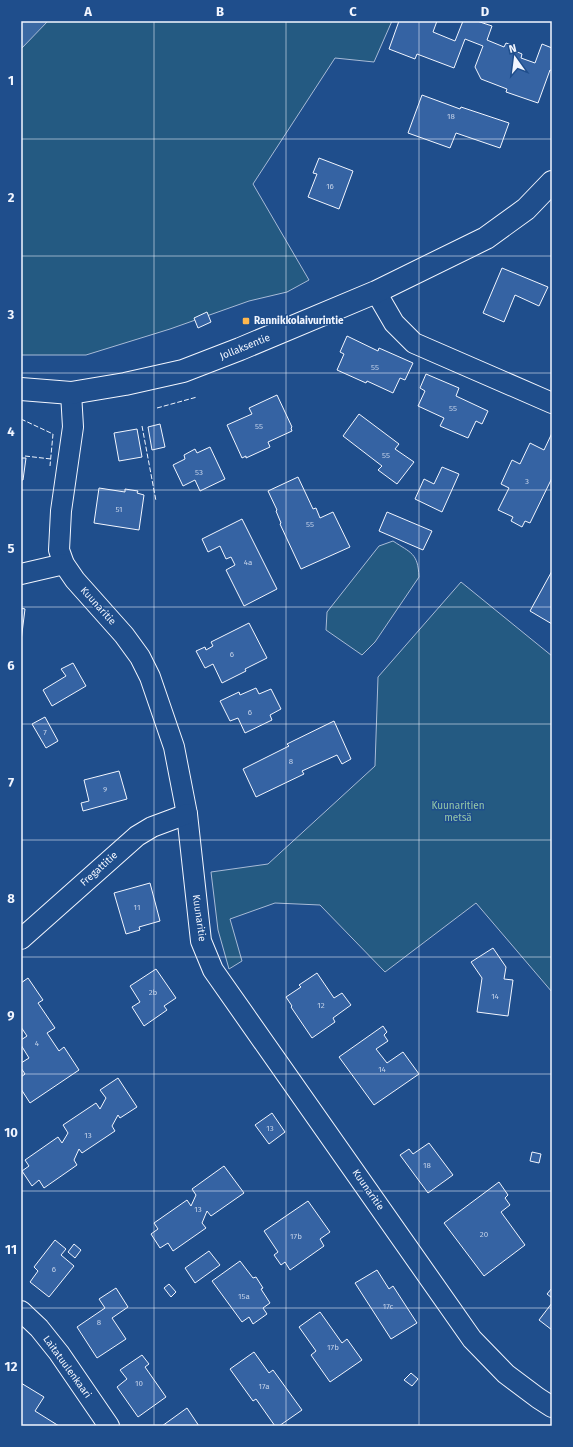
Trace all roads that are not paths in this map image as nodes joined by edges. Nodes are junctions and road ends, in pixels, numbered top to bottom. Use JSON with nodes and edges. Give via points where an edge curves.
{"nodes":[{"id":1,"x":552,"y":182,"type":"edge"},
{"id":2,"x":376,"y":292,"type":"junction"},
{"id":3,"x":21,"y":389,"type":"edge"},
{"id":4,"x":71,"y":393,"type":"junction"},
{"id":5,"x":552,"y":403,"type":"edge"},
{"id":6,"x":64,"y":564,"type":"junction"},
{"id":7,"x":21,"y":574,"type":"edge"},
{"id":8,"x":187,"y":814,"type":"junction"},
{"id":9,"x":21,"y":940,"type":"edge"},
{"id":10,"x":21,"y":1311,"type":"edge"},
{"id":11,"x":552,"y":1407,"type":"edge"},
{"id":12,"x":109,"y":1426,"type":"edge"}],
"edges":[{"from":1,"to":2,"type":"main road","name":"Jollaksentie","via":[[526,210],[486,238]]},
{"from":2,"to":4,"type":"main road","name":"Jollaksentie","via":[[184,371]]},
{"from":2,"to":5,"type":"street","via":[[394,324],[414,343]]},
{"from":3,"to":4,"type":"main road","name":"Jollaksentie"},
{"from":4,"to":6,"type":"street","name":"Kuunaritie","via":[[73,427],[59,535],[59,550]]},
{"from":6,"to":7,"type":"street"},
{"from":6,"to":8,"type":"street","name":"Kuunaritie","via":[[124,635],[140,657],[150,677],[174,747]]},
{"from":8,"to":9,"type":"street","name":"Fregattitie","via":[[152,827],[137,836]]},
{"from":8,"to":11,"type":"street","name":"Kuunaritie","via":[[200,942],[213,970],[472,1339],[506,1374]]},
{"from":10,"to":12,"type":"street","name":"Laitatuulenkaari","via":[[59,1353]]}]}
